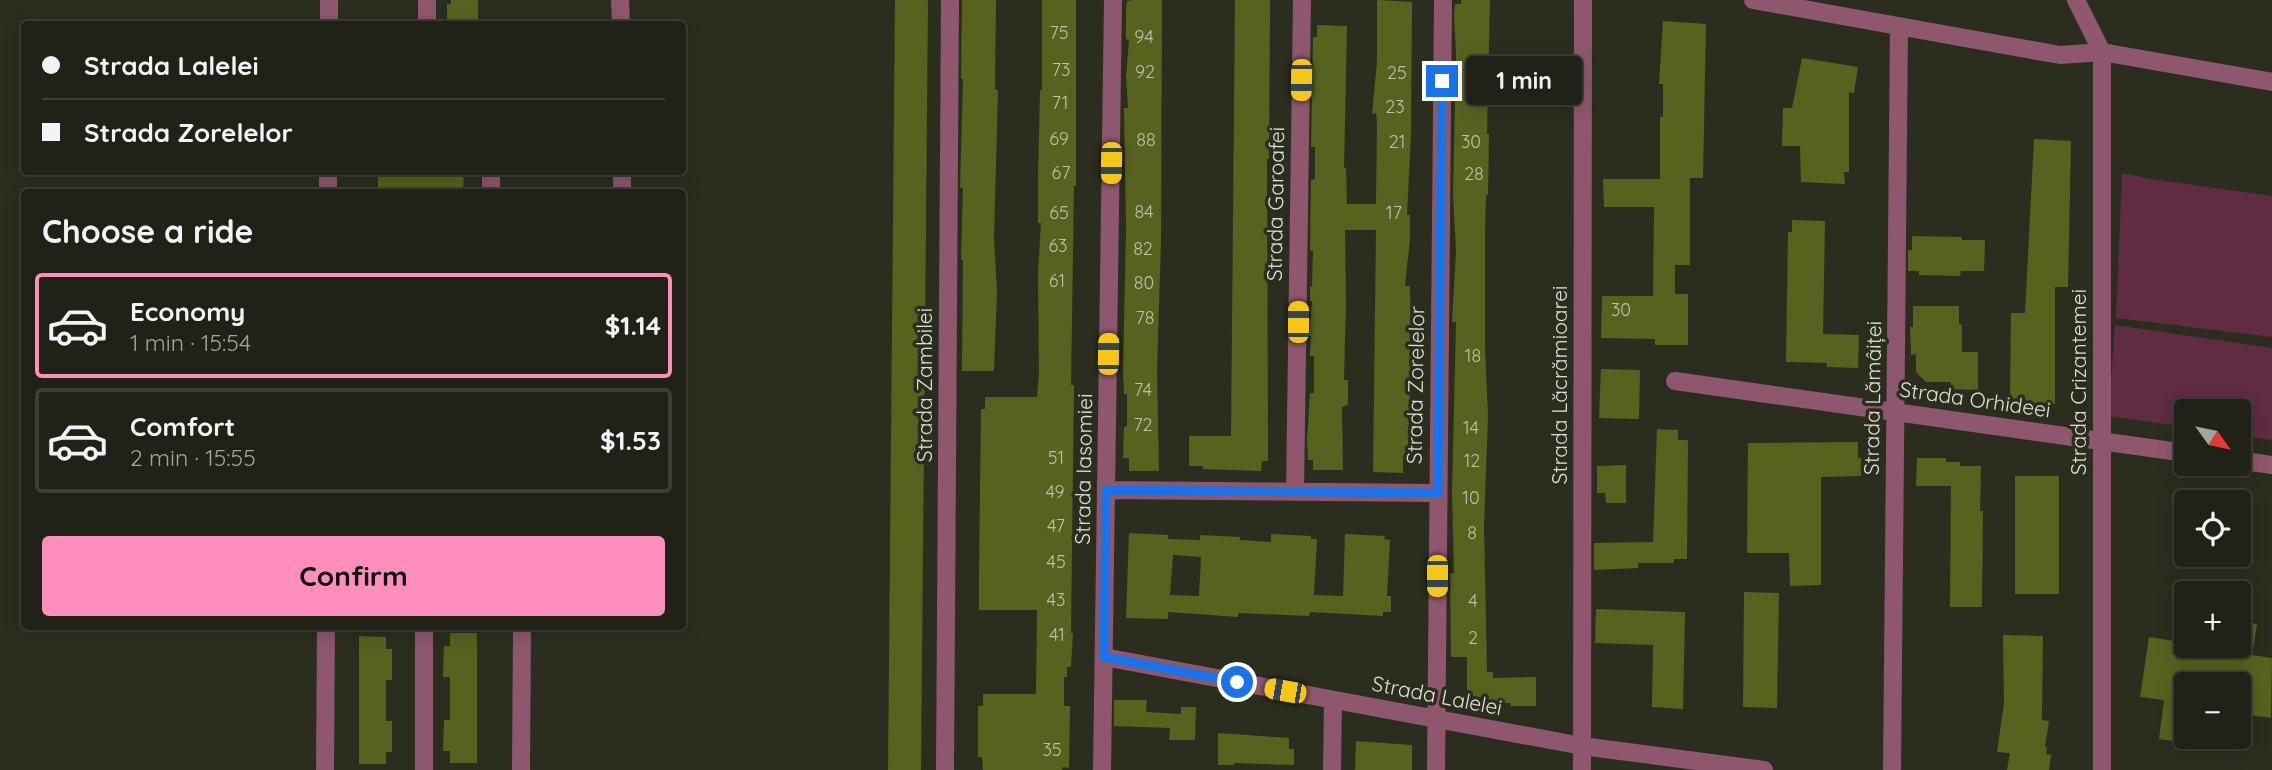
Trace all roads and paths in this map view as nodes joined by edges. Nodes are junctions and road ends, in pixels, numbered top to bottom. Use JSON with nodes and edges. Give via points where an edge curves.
{"nodes":[{"id":1,"x":330,"y":0,"type":"edge"},
{"id":2,"x":427,"y":0,"type":"edge"},
{"id":3,"x":620,"y":0,"type":"edge"},
{"id":4,"x":950,"y":0,"type":"edge"},
{"id":5,"x":1113,"y":0,"type":"edge"},
{"id":6,"x":1301,"y":0,"type":"edge"},
{"id":7,"x":1443,"y":0,"type":"edge"},
{"id":8,"x":1583,"y":0,"type":"edge"},
{"id":9,"x":1753,"y":0,"type":"edge"},
{"id":10,"x":2076,"y":0,"type":"edge"},
{"id":11,"x":329,"y":21,"type":"edge"},
{"id":12,"x":427,"y":21,"type":"edge"},
{"id":13,"x":621,"y":21,"type":"edge"},
{"id":14,"x":1899,"y":26,"type":"junction"},
{"id":15,"x":2102,"y":52,"type":"junction"},
{"id":16,"x":2272,"y":82,"type":"edge"},
{"id":17,"x":1675,"y":381,"type":"dead end"},
{"id":18,"x":1896,"y":412,"type":"junction"},
{"id":19,"x":2102,"y":441,"type":"junction"},
{"id":20,"x":2174,"y":451,"type":"edge"},
{"id":21,"x":2251,"y":462,"type":"edge"},
{"id":22,"x":2272,"y":465,"type":"edge"},
{"id":23,"x":1106,"y":490,"type":"junction"},
{"id":24,"x":1296,"y":492,"type":"junction"},
{"id":25,"x":1438,"y":493,"type":"junction"},
{"id":26,"x":326,"y":630,"type":"edge"},
{"id":27,"x":424,"y":630,"type":"edge"},
{"id":28,"x":522,"y":630,"type":"edge"},
{"id":29,"x":1104,"y":657,"type":"junction"},
{"id":30,"x":1333,"y":700,"type":"junction"},
{"id":31,"x":1436,"y":719,"type":"junction"},
{"id":32,"x":1582,"y":746,"type":"junction"},
{"id":33,"x":325,"y":770,"type":"edge"},
{"id":34,"x":424,"y":770,"type":"edge"},
{"id":35,"x":521,"y":770,"type":"edge"},
{"id":36,"x":945,"y":770,"type":"edge"},
{"id":37,"x":1102,"y":770,"type":"edge"},
{"id":38,"x":1332,"y":770,"type":"edge"},
{"id":39,"x":1436,"y":770,"type":"edge"},
{"id":40,"x":1582,"y":770,"type":"edge"},
{"id":41,"x":1764,"y":770,"type":"edge"},
{"id":42,"x":1892,"y":770,"type":"edge"},
{"id":43,"x":2102,"y":770,"type":"edge"}],
"edges":[{"from":1,"to":11,"type":"street"},
{"from":2,"to":12,"type":"street"},
{"from":3,"to":13,"type":"street"},
{"from":4,"to":36,"type":"street","name":"Strada Zambilei"},
{"from":5,"to":23,"type":"street","name":"Strada Iasomiei"},
{"from":6,"to":24,"type":"street","name":"Strada Garoafei"},
{"from":7,"to":25,"type":"street","name":"Strada Zorelelor"},
{"from":8,"to":32,"type":"street","name":"Strada Lăcrămioarei"},
{"from":9,"to":14,"type":"street"},
{"from":10,"to":15,"type":"street","name":"Strada Crizantemei"},
{"from":14,"to":15,"type":"street","via":[[2060,55]]},
{"from":14,"to":18,"type":"street","name":"Strada Lămâiței"},
{"from":15,"to":16,"type":"street"},
{"from":15,"to":19,"type":"street","name":"Strada Crizantemei"},
{"from":17,"to":18,"type":"street","name":"Strada Orhideei"},
{"from":18,"to":19,"type":"street","name":"Strada Orhideei"},
{"from":18,"to":42,"type":"street","name":"Strada Lămâiței"},
{"from":19,"to":20,"type":"street","name":"Strada Orhideei"},
{"from":19,"to":43,"type":"street","name":"Strada Crizantemei"},
{"from":21,"to":22,"type":"street"},
{"from":23,"to":24,"type":"street"},
{"from":23,"to":29,"type":"street","name":"Strada Iasomiei"},
{"from":24,"to":25,"type":"street"},
{"from":25,"to":31,"type":"street","name":"Strada Zorelelor"},
{"from":26,"to":33,"type":"street"},
{"from":27,"to":34,"type":"street"},
{"from":28,"to":35,"type":"street"},
{"from":29,"to":30,"type":"street","name":"Strada Lalelei"},
{"from":29,"to":37,"type":"street","name":"Strada Iasomiei"},
{"from":30,"to":31,"type":"street","name":"Strada Lalelei"},
{"from":30,"to":38,"type":"street"},
{"from":31,"to":32,"type":"street","name":"Strada Lalelei"},
{"from":31,"to":39,"type":"street","name":"Strada Zorelelor"},
{"from":32,"to":40,"type":"street","name":"Strada Lăcrămioarei"},
{"from":32,"to":41,"type":"street","name":"Strada Lalelei"}]}
